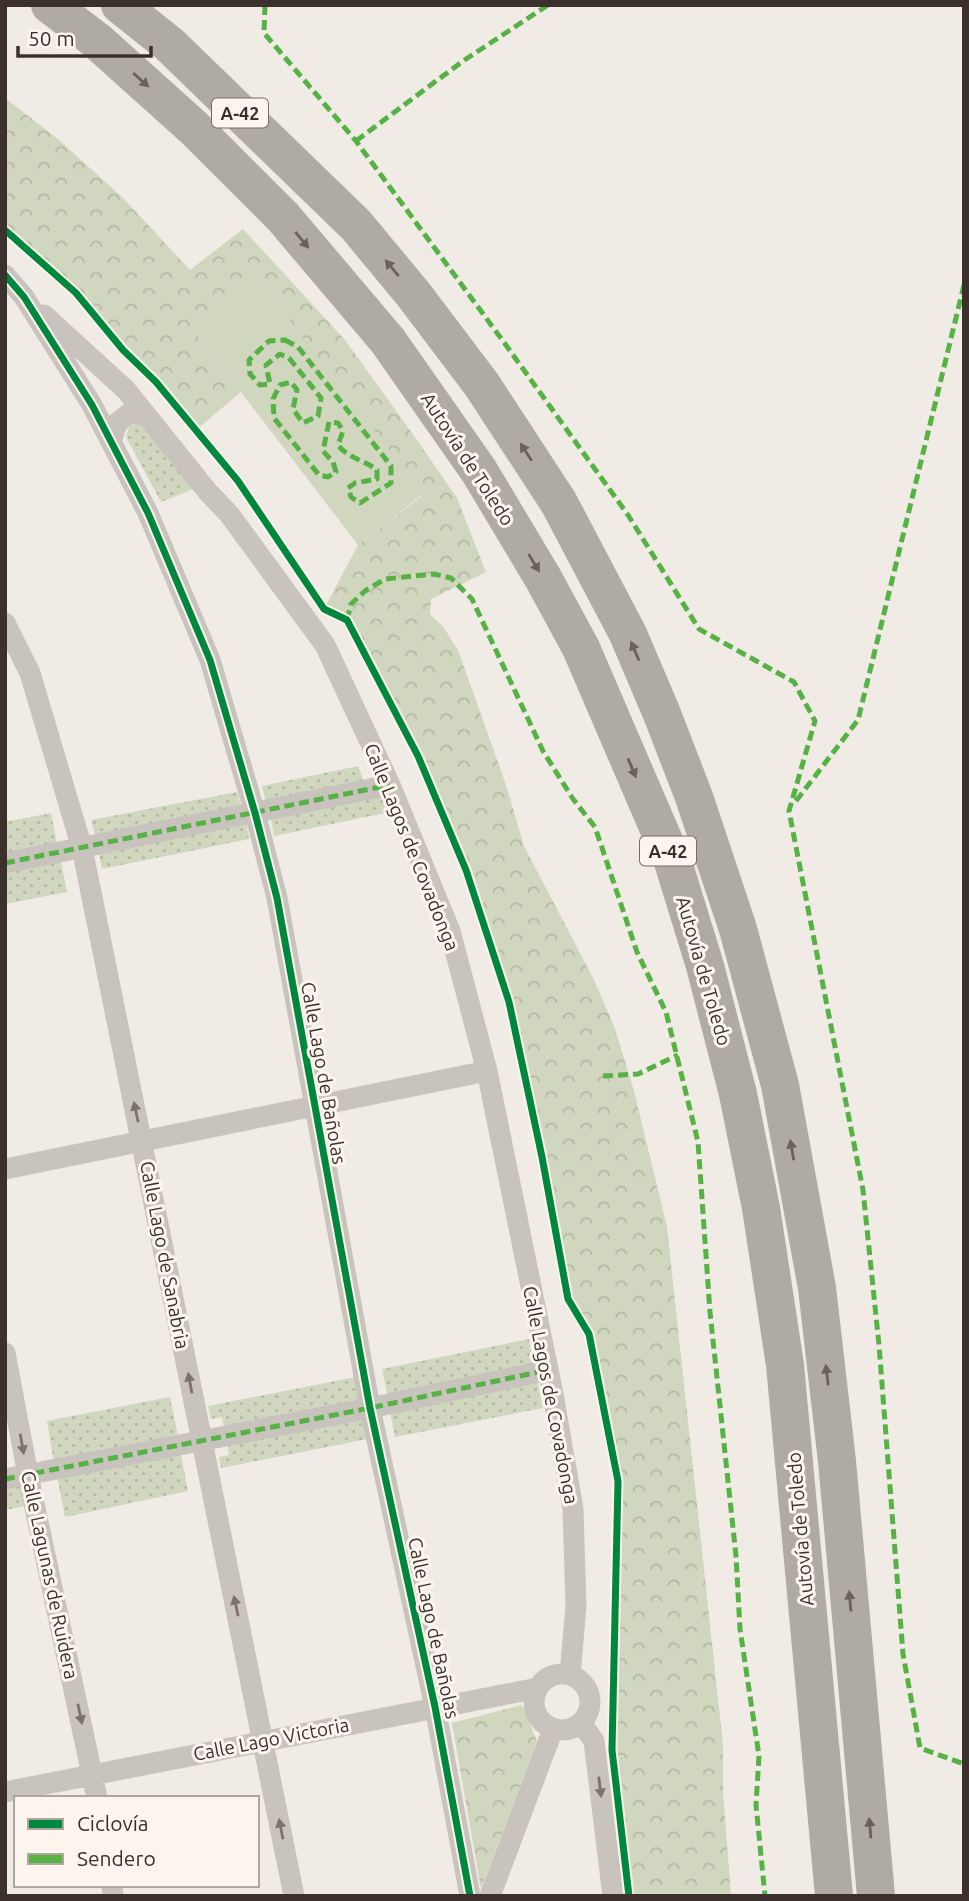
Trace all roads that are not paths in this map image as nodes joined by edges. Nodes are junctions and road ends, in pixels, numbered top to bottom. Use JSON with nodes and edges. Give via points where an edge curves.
{"nodes":[{"id":1,"x":50,"y":5,"type":"edge"},
{"id":2,"x":120,"y":5,"type":"edge"},
{"id":3,"x":163,"y":5,"type":"edge"},
{"id":4,"x":356,"y":225,"type":"junction"},
{"id":5,"x":5,"y":275,"type":"edge"},
{"id":6,"x":24,"y":298,"type":"junction"},
{"id":7,"x":147,"y":416,"type":"junction"},
{"id":8,"x":111,"y":442,"type":"junction"},
{"id":9,"x":5,"y":623,"type":"edge"},
{"id":10,"x":390,"y":785,"type":"junction"},
{"id":11,"x":255,"y":813,"type":"junction"},
{"id":12,"x":82,"y":848,"type":"junction"},
{"id":13,"x":5,"y":863,"type":"edge"},
{"id":14,"x":487,"y":1071,"type":"junction"},
{"id":15,"x":314,"y":1107,"type":"junction"},
{"id":16,"x":142,"y":1142,"type":"junction"},
{"id":17,"x":5,"y":1169,"type":"edge"},
{"id":18,"x":5,"y":1353,"type":"edge"},
{"id":19,"x":548,"y":1370,"type":"junction"},
{"id":20,"x":370,"y":1408,"type":"junction"},
{"id":21,"x":202,"y":1440,"type":"junction"},
{"id":22,"x":28,"y":1475,"type":"junction"},
{"id":23,"x":5,"y":1479,"type":"edge"},
{"id":24,"x":570,"y":1675,"type":"junction"},
{"id":25,"x":538,"y":1688,"type":"junction"},
{"id":26,"x":435,"y":1707,"type":"junction"},
{"id":27,"x":580,"y":1723,"type":"junction"},
{"id":28,"x":553,"y":1729,"type":"junction"},
{"id":29,"x":263,"y":1740,"type":"junction"},
{"id":30,"x":93,"y":1774,"type":"junction"},
{"id":31,"x":5,"y":1792,"type":"edge"},
{"id":32,"x":97,"y":1796,"type":"edge"},
{"id":33,"x":294,"y":1896,"type":"edge"},
{"id":34,"x":470,"y":1896,"type":"edge"},
{"id":35,"x":491,"y":1896,"type":"edge"},
{"id":36,"x":613,"y":1896,"type":"edge"},
{"id":37,"x":834,"y":1896,"type":"edge"},
{"id":38,"x":876,"y":1896,"type":"edge"}],
"edges":[{"from":1,"to":37,"type":"highway","name":"Autovía de Toledo","number":"A-42","one_way":true,"via":[[194,128],[283,217],[388,341],[479,471],[543,578],[581,648],[673,862],[738,1094],[761,1208],[785,1365]]},
{"from":2,"to":4,"type":"highway","number":"A-42","via":[[169,44]]},
{"from":3,"to":4,"type":"highway","via":[[259,106]]},
{"from":38,"to":4,"type":"highway","number":"A-42","one_way":true,"via":[[817,1288],[780,1085],[738,929],[662,714],[628,634],[559,503],[482,385]]},
{"from":5,"to":6,"type":"street"},
{"from":6,"to":7,"type":"street","name":"Calle Lagos de Covadonga","via":[[126,390]]},
{"from":6,"to":8,"type":"street","name":"Calle Lago de Bañolas"},
{"from":7,"to":8,"type":"street","via":[[131,412],[117,423]]},
{"from":7,"to":10,"type":"street","name":"Calle Lagos de Covadonga","via":[[229,514],[326,646]]},
{"from":8,"to":11,"type":"street","name":"Calle Lago de Bañolas","via":[[148,513],[210,660]]},
{"from":9,"to":12,"type":"street","name":"Calle Lago de Sanabria","via":[[30,673]]},
{"from":10,"to":11,"type":"street"},
{"from":10,"to":14,"type":"street","name":"Calle Lagos de Covadonga","via":[[450,931]]},
{"from":11,"to":12,"type":"street"},
{"from":11,"to":15,"type":"street","name":"Calle Lago de Bañolas","via":[[277,898]]},
{"from":12,"to":13,"type":"street"},
{"from":16,"to":12,"type":"street","name":"Calle Lago de Sanabria","one_way":true},
{"from":14,"to":15,"type":"street"},
{"from":14,"to":19,"type":"street","name":"Calle Lagos de Covadonga"},
{"from":15,"to":16,"type":"street"},
{"from":15,"to":20,"type":"street","name":"Calle Lago de Bañolas"},
{"from":16,"to":17,"type":"street"},
{"from":21,"to":16,"type":"street","name":"Calle Lago de Sanabria","one_way":true},
{"from":18,"to":22,"type":"street","name":"Calle Lagunas de Ruidera","one_way":true},
{"from":19,"to":20,"type":"street"},
{"from":19,"to":24,"type":"street","name":"Calle Lagos de Covadonga","via":[[575,1530],[576,1606]]},
{"from":20,"to":21,"type":"street"},
{"from":20,"to":26,"type":"street","name":"Calle Lago de Bañolas"},
{"from":21,"to":22,"type":"street"},
{"from":29,"to":21,"type":"street","name":"Calle Lago de Sanabria","one_way":true},
{"from":22,"to":23,"type":"street"},
{"from":22,"to":30,"type":"street","name":"Calle Lagunas de Ruidera","one_way":true},
{"from":24,"to":25,"type":"street","via":[[551,1676]]},
{"from":24,"to":27,"type":"street","via":[[583,1683],[590,1701]]},
{"from":25,"to":26,"type":"street","name":"Calle Lago Victoria"},
{"from":25,"to":28,"type":"street","via":[[534,1707],[544,1724]]},
{"from":26,"to":29,"type":"street","name":"Calle Lago Victoria"},
{"from":26,"to":34,"type":"street","name":"Calle Lago de Bañolas"},
{"from":27,"to":28,"type":"street"},
{"from":27,"to":36,"type":"street","one_way":true,"via":[[594,1741]]},
{"from":28,"to":35,"type":"street"},
{"from":29,"to":30,"type":"street","name":"Calle Lago Victoria"},
{"from":33,"to":29,"type":"street","name":"Calle Lago de Sanabria","one_way":true},
{"from":30,"to":31,"type":"street","name":"Calle Lago Victoria"},
{"from":30,"to":32,"type":"street","name":"Calle Lagunas de Ruidera"}]}
